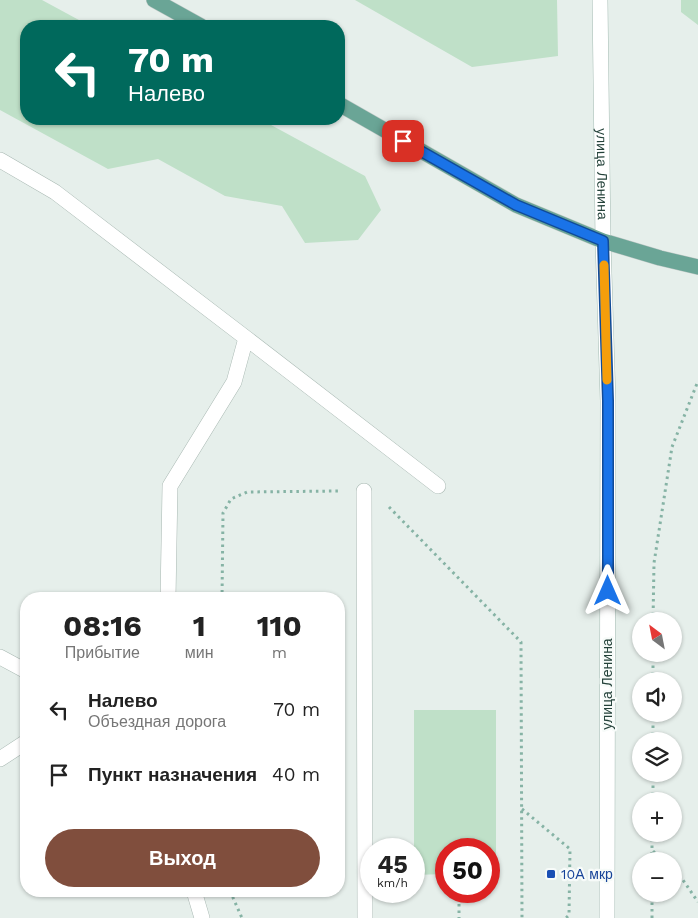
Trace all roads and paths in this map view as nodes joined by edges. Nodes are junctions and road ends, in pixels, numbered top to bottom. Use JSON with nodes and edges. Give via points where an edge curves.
{"nodes":[{"id":1,"x":154,"y":0,"type":"edge"},
{"id":2,"x":600,"y":0,"type":"edge"},
{"id":3,"x":190,"y":20,"type":"edge"},
{"id":4,"x":345,"y":107,"type":"edge"},
{"id":5,"x":0,"y":160,"type":"edge"},
{"id":6,"x":603,"y":241,"type":"junction"},
{"id":7,"x":698,"y":267,"type":"edge"},
{"id":8,"x":246,"y":338,"type":"junction"},
{"id":9,"x":698,"y":381,"type":"edge"},
{"id":10,"x":438,"y":486,"type":"dead end"},
{"id":11,"x":364,"y":491,"type":"junction"},
{"id":12,"x":168,"y":592,"type":"edge"},
{"id":13,"x":222,"y":592,"type":"edge"},
{"id":14,"x":653,"y":612,"type":"edge"},
{"id":15,"x":0,"y":657,"type":"edge"},
{"id":16,"x":20,"y":669,"type":"edge"},
{"id":17,"x":20,"y":746,"type":"edge"},
{"id":18,"x":0,"y":759,"type":"edge"},
{"id":19,"x":522,"y":809,"type":"junction"},
{"id":20,"x":652,"y":842,"type":"edge"},
{"id":21,"x":652,"y":851,"type":"edge"},
{"id":22,"x":682,"y":879,"type":"edge"},
{"id":23,"x":196,"y":897,"type":"edge"},
{"id":24,"x":233,"y":897,"type":"edge"},
{"id":25,"x":652,"y":902,"type":"edge"},
{"id":26,"x":698,"y":902,"type":"edge"},
{"id":27,"x":459,"y":903,"type":"edge"},
{"id":28,"x":202,"y":918,"type":"edge"},
{"id":29,"x":242,"y":918,"type":"edge"},
{"id":30,"x":365,"y":918,"type":"edge"},
{"id":31,"x":459,"y":918,"type":"edge"},
{"id":32,"x":522,"y":918,"type":"edge"},
{"id":33,"x":566,"y":918,"type":"edge"},
{"id":34,"x":607,"y":918,"type":"edge"},
{"id":35,"x":652,"y":918,"type":"edge"}],
"edges":[{"from":1,"to":3,"type":"main road"},
{"from":2,"to":6,"type":"main road","name":"улица Ленина"},
{"from":4,"to":6,"type":"main road","via":[[516,205]]},
{"from":5,"to":8,"type":"main road","via":[[55,192]]},
{"from":6,"to":7,"type":"main road"},
{"from":6,"to":34,"type":"main road","name":"улица Ленина","via":[[608,401]]},
{"from":8,"to":10,"type":"main road"},
{"from":8,"to":12,"type":"main road","via":[[234,382],[170,486]]},
{"from":9,"to":14,"type":"path","via":[[672,447],[654,563]]},
{"from":11,"to":13,"type":"path","via":[[247,492],[230,499],[223,513]]},
{"from":11,"to":19,"type":"path","via":[[375,492],[521,642]]},
{"from":11,"to":30,"type":"main road"},
{"from":15,"to":16,"type":"main road"},
{"from":17,"to":18,"type":"main road"},
{"from":19,"to":32,"type":"path"},
{"from":19,"to":33,"type":"path","via":[[570,849],[569,915]]},
{"from":20,"to":21,"type":"path"},
{"from":22,"to":26,"type":"path"},
{"from":23,"to":28,"type":"main road"},
{"from":24,"to":29,"type":"path"},
{"from":25,"to":35,"type":"path"},
{"from":27,"to":31,"type":"path"}]}
